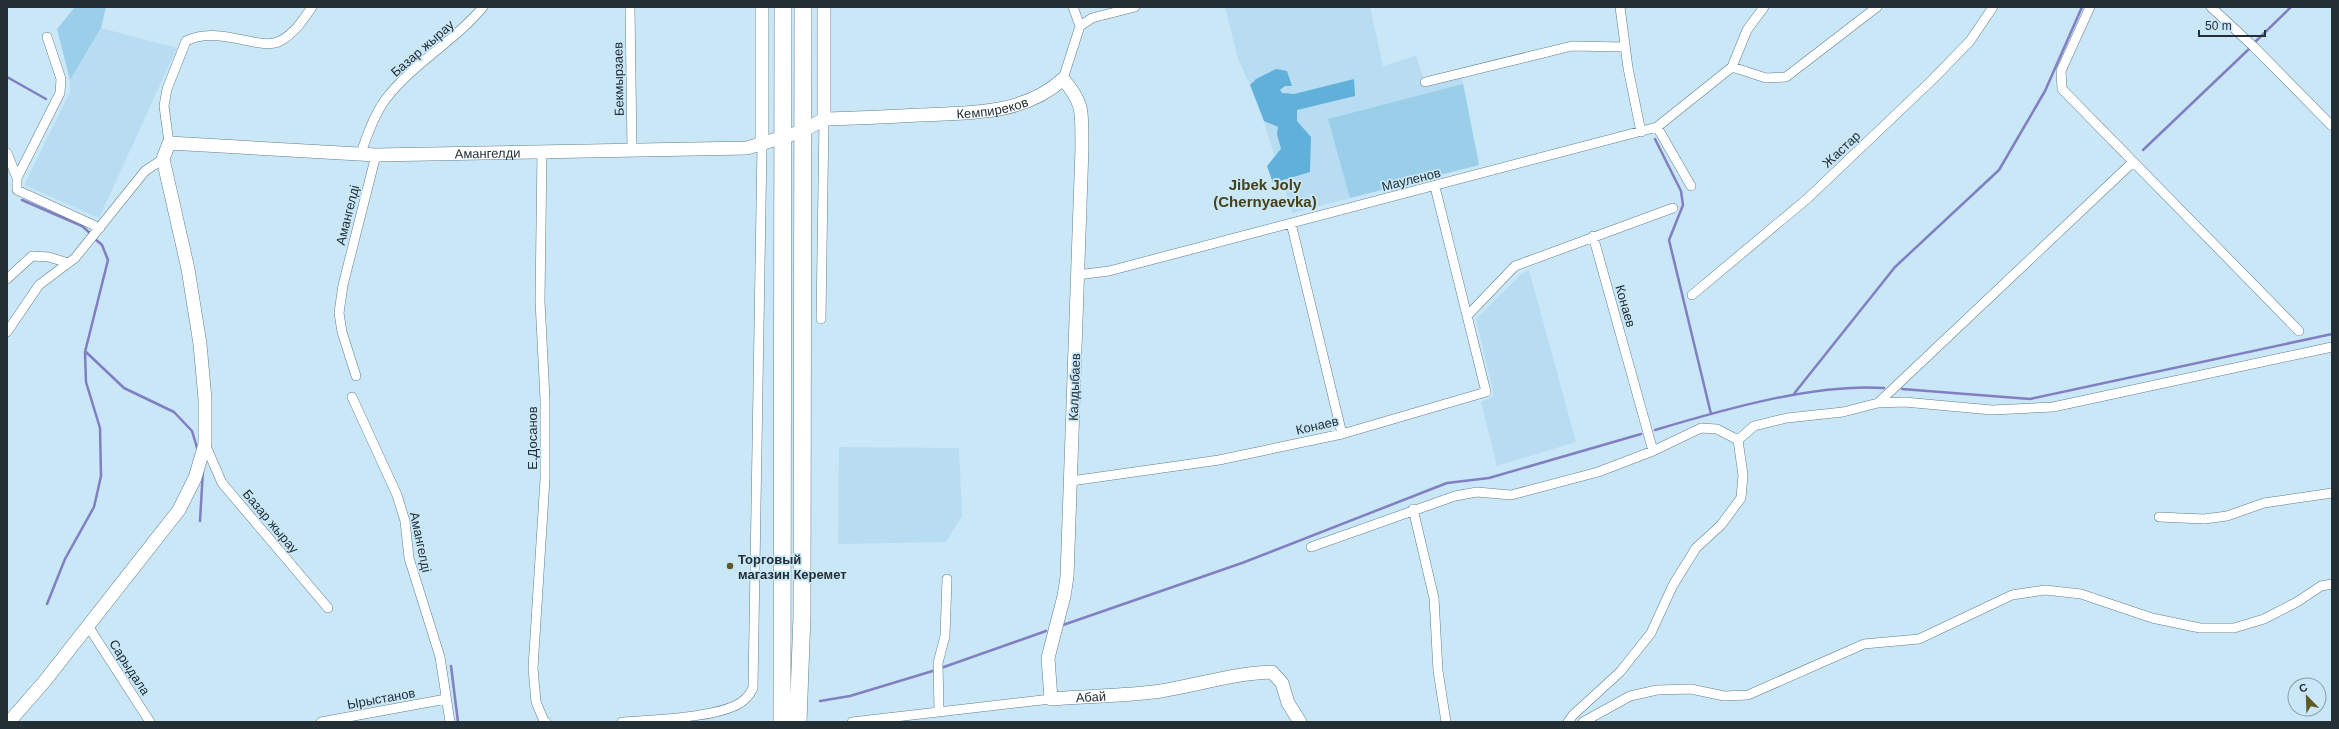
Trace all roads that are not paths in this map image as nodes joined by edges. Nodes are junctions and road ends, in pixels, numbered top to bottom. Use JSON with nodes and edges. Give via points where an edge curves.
{"nodes":[{"id":1,"x":312,"y":7,"type":"edge"},
{"id":2,"x":483,"y":7,"type":"edge"},
{"id":3,"x":630,"y":7,"type":"edge"},
{"id":4,"x":762,"y":7,"type":"edge"},
{"id":5,"x":783,"y":7,"type":"edge"},
{"id":6,"x":803,"y":7,"type":"edge"},
{"id":7,"x":824,"y":7,"type":"edge"},
{"id":8,"x":1073,"y":7,"type":"edge"},
{"id":9,"x":1135,"y":7,"type":"edge"},
{"id":10,"x":1620,"y":7,"type":"edge"},
{"id":11,"x":1764,"y":7,"type":"edge"},
{"id":12,"x":1877,"y":7,"type":"edge"},
{"id":13,"x":1993,"y":7,"type":"edge"},
{"id":14,"x":2090,"y":7,"type":"edge"},
{"id":15,"x":2211,"y":7,"type":"edge"},
{"id":16,"x":1080,"y":26,"type":"junction"},
{"id":17,"x":47,"y":37,"type":"dead end"},
{"id":18,"x":1625,"y":47,"type":"junction"},
{"id":19,"x":1732,"y":67,"type":"junction"},
{"id":20,"x":1063,"y":79,"type":"junction"},
{"id":21,"x":1425,"y":82,"type":"dead end"},
{"id":22,"x":824,"y":120,"type":"junction"},
{"id":23,"x":2332,"y":126,"type":"edge"},
{"id":24,"x":1656,"y":127,"type":"junction"},
{"id":25,"x":803,"y":131,"type":"junction"},
{"id":26,"x":1641,"y":132,"type":"junction"},
{"id":27,"x":782,"y":138,"type":"junction"},
{"id":28,"x":169,"y":144,"type":"junction"},
{"id":29,"x":762,"y":145,"type":"junction"},
{"id":30,"x":542,"y":151,"type":"junction"},
{"id":31,"x":632,"y":151,"type":"junction"},
{"id":32,"x":7,"y":153,"type":"edge"},
{"id":33,"x":361,"y":153,"type":"junction"},
{"id":34,"x":376,"y":155,"type":"junction"},
{"id":35,"x":163,"y":159,"type":"junction"},
{"id":36,"x":2133,"y":162,"type":"junction"},
{"id":37,"x":17,"y":178,"type":"junction"},
{"id":38,"x":1690,"y":186,"type":"dead end"},
{"id":39,"x":1435,"y":187,"type":"junction"},
{"id":40,"x":1673,"y":208,"type":"dead end"},
{"id":41,"x":1290,"y":224,"type":"junction"},
{"id":42,"x":100,"y":228,"type":"junction"},
{"id":43,"x":1593,"y":236,"type":"junction"},
{"id":44,"x":68,"y":263,"type":"junction"},
{"id":45,"x":1077,"y":275,"type":"junction"},
{"id":46,"x":7,"y":279,"type":"edge"},
{"id":47,"x":1692,"y":295,"type":"dead end"},
{"id":48,"x":1468,"y":315,"type":"junction"},
{"id":49,"x":821,"y":319,"type":"dead end"},
{"id":50,"x":2298,"y":331,"type":"dead end"},
{"id":51,"x":7,"y":332,"type":"edge"},
{"id":52,"x":2332,"y":347,"type":"edge"},
{"id":53,"x":356,"y":376,"type":"dead end"},
{"id":54,"x":352,"y":397,"type":"dead end"},
{"id":55,"x":1878,"y":403,"type":"junction"},
{"id":56,"x":1342,"y":434,"type":"junction"},
{"id":57,"x":1738,"y":440,"type":"junction"},
{"id":58,"x":205,"y":444,"type":"junction"},
{"id":59,"x":1653,"y":451,"type":"junction"},
{"id":60,"x":1071,"y":481,"type":"junction"},
{"id":61,"x":2332,"y":493,"type":"edge"},
{"id":62,"x":1413,"y":509,"type":"junction"},
{"id":63,"x":2159,"y":517,"type":"dead end"},
{"id":64,"x":1311,"y":547,"type":"dead end"},
{"id":65,"x":947,"y":579,"type":"dead end"},
{"id":66,"x":2332,"y":584,"type":"edge"},
{"id":67,"x":328,"y":608,"type":"dead end"},
{"id":68,"x":781,"y":615,"type":"junction"},
{"id":69,"x":802,"y":616,"type":"junction"},
{"id":70,"x":88,"y":626,"type":"junction"},
{"id":71,"x":446,"y":699,"type":"junction"},
{"id":72,"x":1051,"y":699,"type":"junction"},
{"id":73,"x":939,"y":712,"type":"junction"},
{"id":74,"x":9,"y":722,"type":"edge"},
{"id":75,"x":150,"y":722,"type":"edge"},
{"id":76,"x":321,"y":722,"type":"edge"},
{"id":77,"x":450,"y":722,"type":"edge"},
{"id":78,"x":546,"y":722,"type":"edge"},
{"id":79,"x":622,"y":722,"type":"edge"},
{"id":80,"x":782,"y":722,"type":"edge"},
{"id":81,"x":798,"y":722,"type":"edge"},
{"id":82,"x":852,"y":722,"type":"edge"},
{"id":83,"x":1300,"y":722,"type":"edge"},
{"id":84,"x":1446,"y":722,"type":"edge"},
{"id":85,"x":1568,"y":722,"type":"edge"},
{"id":86,"x":1583,"y":722,"type":"edge"}],
"edges":[{"from":1,"to":28,"type":"street","via":[[296,29],[279,42],[264,43],[219,35],[197,35],[186,41],[167,89],[164,106]]},
{"from":2,"to":33,"type":"street","name":"Базар жырау","via":[[466,27],[416,67],[385,100],[367,133]]},
{"from":3,"to":31,"type":"street","name":"Бекмырзаев"},
{"from":4,"to":29,"type":"main road"},
{"from":5,"to":27,"type":"highway"},
{"from":6,"to":25,"type":"highway"},
{"from":7,"to":22,"type":"main road"},
{"from":8,"to":16,"type":"street"},
{"from":9,"to":16,"type":"street","via":[[1092,18]]},
{"from":10,"to":18,"type":"street"},
{"from":11,"to":19,"type":"street","via":[[1747,30]]},
{"from":12,"to":19,"type":"street","via":[[1786,77],[1766,78]]},
{"from":13,"to":47,"type":"street","name":"Жастар","via":[[1970,41],[1932,80],[1808,198]]},
{"from":14,"to":36,"type":"street","via":[[2061,71],[2062,89]]},
{"from":15,"to":23,"type":"street"},
{"from":16,"to":20,"type":"street"},
{"from":17,"to":37,"type":"street","via":[[61,79],[60,93]]},
{"from":18,"to":21,"type":"street","via":[[1572,46]]},
{"from":18,"to":26,"type":"street"},
{"from":19,"to":24,"type":"street","name":"Мауленов"},
{"from":20,"to":22,"type":"main road","name":"Кемпиреков","via":[[1035,98],[998,109],[970,113]]},
{"from":20,"to":45,"type":"main road","name":"Калдыбаев","via":[[1077,95],[1081,112]]},
{"from":22,"to":25,"type":"main road","name":"Кемпиреков"},
{"from":22,"to":49,"type":"street"},
{"from":24,"to":26,"type":"street","name":"Мауленов"},
{"from":24,"to":38,"type":"street"},
{"from":25,"to":27,"type":"main road","name":"Амангелди"},
{"from":25,"to":69,"type":"highway"},
{"from":26,"to":39,"type":"street","name":"Мауленов"},
{"from":27,"to":29,"type":"main road","name":"Амангелди"},
{"from":27,"to":68,"type":"highway"},
{"from":28,"to":33,"type":"main road","name":"Амангелди"},
{"from":28,"to":35,"type":"main road"},
{"from":29,"to":31,"type":"main road","name":"Амангелди","via":[[747,148]]},
{"from":29,"to":79,"type":"street","via":[[753,688],[744,701],[719,711],[672,719]]},
{"from":30,"to":31,"type":"main road","name":"Амангелди"},
{"from":30,"to":34,"type":"main road","name":"Амангелди"},
{"from":30,"to":78,"type":"street","name":"Е.Досанов","via":[[540,301],[545,399],[545,479],[533,668],[536,702]]},
{"from":32,"to":37,"type":"street"},
{"from":33,"to":34,"type":"main road","name":"Амангелди"},
{"from":34,"to":53,"type":"street","name":"Амангелді","via":[[343,285],[339,313],[342,332]]},
{"from":35,"to":42,"type":"street","via":[[145,171]]},
{"from":35,"to":58,"type":"main road","via":[[188,269],[200,344],[205,399]]},
{"from":36,"to":50,"type":"street"},
{"from":36,"to":55,"type":"street"},
{"from":37,"to":42,"type":"street","via":[[17,190]]},
{"from":39,"to":41,"type":"street","name":"Мауленов"},
{"from":39,"to":48,"type":"street","name":"Конаев"},
{"from":40,"to":43,"type":"street"},
{"from":41,"to":45,"type":"street","name":"Мауленов","via":[[1109,270]]},
{"from":41,"to":56,"type":"street"},
{"from":42,"to":44,"type":"street"},
{"from":43,"to":48,"type":"street","via":[[1515,266]]},
{"from":43,"to":59,"type":"street","name":"Конаев"},
{"from":44,"to":46,"type":"street","via":[[49,257],[32,256]]},
{"from":44,"to":51,"type":"street","via":[[39,285]]},
{"from":45,"to":60,"type":"main road","name":"Калдыбаев"},
{"from":48,"to":56,"type":"street","name":"Конаев","via":[[1486,392]]},
{"from":52,"to":55,"type":"street","via":[[2053,407],[1992,410],[1904,402]]},
{"from":54,"to":71,"type":"street","name":"Амангелді","via":[[394,488],[405,521],[409,558],[440,656]]},
{"from":55,"to":57,"type":"street","via":[[1844,412],[1787,418],[1761,424],[1754,426]]},
{"from":56,"to":60,"type":"street","name":"Конаев","via":[[1219,460]]},
{"from":57,"to":59,"type":"street","via":[[1717,428],[1701,428]]},
{"from":57,"to":85,"type":"street","via":[[1743,476],[1741,498],[1721,525],[1696,548],[1673,585],[1651,634],[1620,672]]},
{"from":58,"to":67,"type":"street","name":"Базар жырау","via":[[222,483]]},
{"from":58,"to":70,"type":"main road","via":[[195,478],[179,510]]},
{"from":59,"to":62,"type":"street","via":[[1598,472],[1511,495],[1477,492],[1463,494]]},
{"from":60,"to":72,"type":"main road","name":"Калдыбаев","via":[[1064,596],[1048,658]]},
{"from":61,"to":63,"type":"street","via":[[2264,503],[2227,516],[2204,519]]},
{"from":62,"to":64,"type":"street"},
{"from":62,"to":84,"type":"street","via":[[1434,598],[1438,671]]},
{"from":65,"to":73,"type":"street","via":[[946,636],[938,662]]},
{"from":66,"to":86,"type":"street","via":[[2321,586],[2264,619],[2234,628],[2200,628],[2152,618],[2081,594],[2045,590],[2012,595],[1919,639],[1864,644],[1748,695],[1724,696],[1691,689],[1656,690],[1630,696]]},
{"from":68,"to":69,"type":"highway"},
{"from":68,"to":80,"type":"highway"},
{"from":69,"to":81,"type":"highway"},
{"from":70,"to":74,"type":"main road"},
{"from":70,"to":75,"type":"street","name":"Сарыдала"},
{"from":71,"to":76,"type":"street","name":"Ырыстанов"},
{"from":71,"to":77,"type":"street","name":"Амангелді"},
{"from":72,"to":73,"type":"street","name":"Абай"},
{"from":72,"to":83,"type":"main road","name":"Абай","via":[[1158,691],[1226,677],[1272,672],[1282,683],[1288,703]]},
{"from":73,"to":82,"type":"street","name":"Абай"}]}
